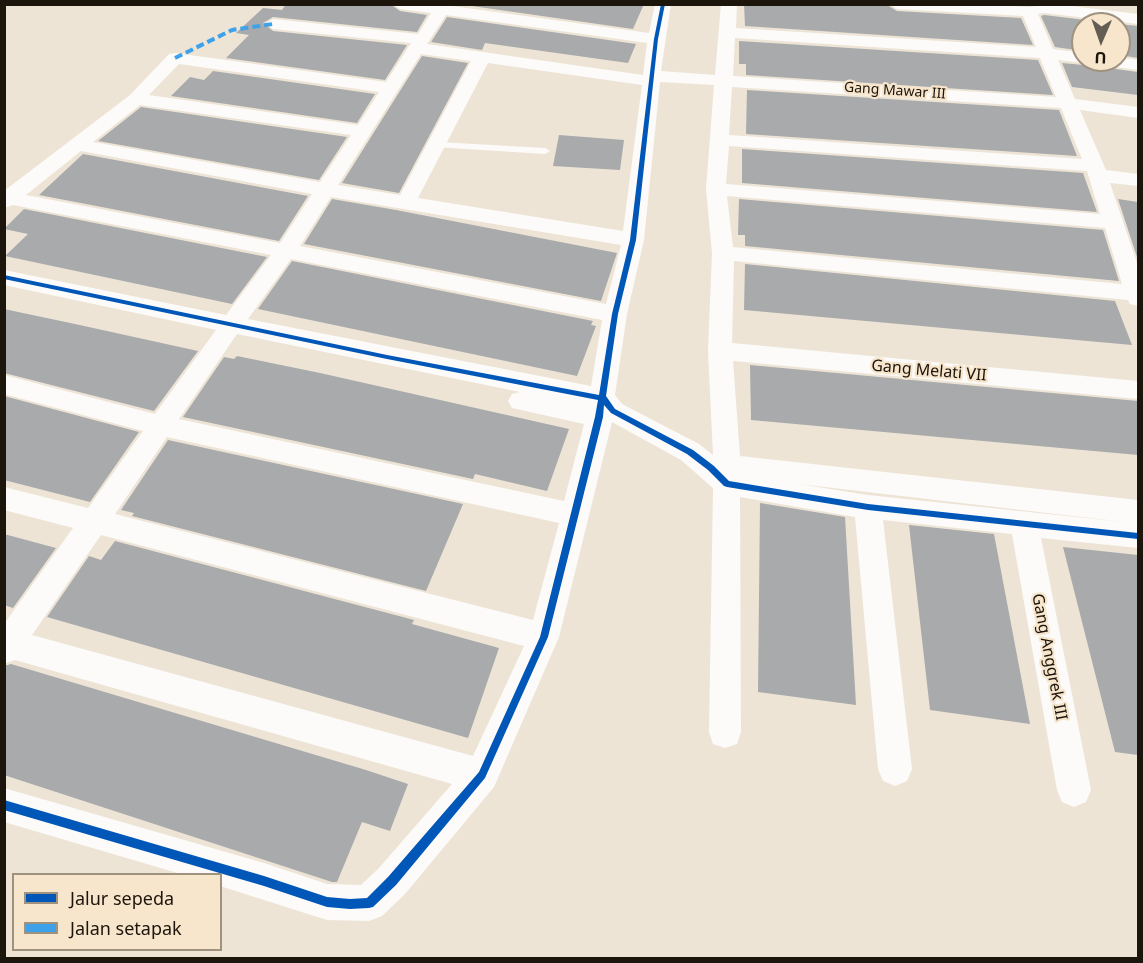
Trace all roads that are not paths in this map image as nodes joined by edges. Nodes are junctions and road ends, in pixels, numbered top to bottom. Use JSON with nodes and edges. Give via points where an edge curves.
{"nodes":[{"id":1,"x":400,"y":4,"type":"edge"},
{"id":2,"x":663,"y":4,"type":"edge"},
{"id":3,"x":729,"y":4,"type":"edge"},
{"id":4,"x":897,"y":4,"type":"edge"},
{"id":5,"x":443,"y":7,"type":"edge"},
{"id":6,"x":1039,"y":8,"type":"edge"},
{"id":7,"x":1134,"y":14,"type":"edge"},
{"id":8,"x":273,"y":24,"type":"dead end"},
{"id":9,"x":729,"y":33,"type":"junction"},
{"id":10,"x":656,"y":39,"type":"junction"},
{"id":11,"x":418,"y":44,"type":"junction"},
{"id":12,"x":1047,"y":53,"type":"junction"},
{"id":13,"x":1071,"y":56,"type":"edge"},
{"id":14,"x":482,"y":57,"type":"junction"},
{"id":15,"x":652,"y":78,"type":"junction"},
{"id":16,"x":725,"y":79,"type":"junction"},
{"id":17,"x":390,"y":88,"type":"junction"},
{"id":18,"x":136,"y":99,"type":"junction"},
{"id":19,"x":1067,"y":103,"type":"junction"},
{"id":20,"x":1138,"y":112,"type":"edge"},
{"id":21,"x":363,"y":131,"type":"junction"},
{"id":22,"x":720,"y":140,"type":"junction"},
{"id":23,"x":79,"y":145,"type":"junction"},
{"id":24,"x":438,"y":145,"type":"junction"},
{"id":25,"x":545,"y":151,"type":"dead end"},
{"id":26,"x":1097,"y":170,"type":"junction"},
{"id":27,"x":1138,"y":180,"type":"edge"},
{"id":28,"x":717,"y":189,"type":"junction"},
{"id":29,"x":327,"y":190,"type":"junction"},
{"id":30,"x":7,"y":200,"type":"edge"},
{"id":31,"x":406,"y":202,"type":"junction"},
{"id":32,"x":1124,"y":236,"type":"edge"},
{"id":33,"x":633,"y":240,"type":"junction"},
{"id":34,"x":287,"y":249,"type":"junction"},
{"id":35,"x":723,"y":253,"type":"junction"},
{"id":36,"x":4,"y":277,"type":"edge"},
{"id":37,"x":4,"y":290,"type":"edge"},
{"id":38,"x":1137,"y":295,"type":"edge"},
{"id":39,"x":615,"y":314,"type":"junction"},
{"id":40,"x":227,"y":332,"type":"junction"},
{"id":41,"x":720,"y":351,"type":"junction"},
{"id":42,"x":4,"y":384,"type":"edge"},
{"id":43,"x":1138,"y":390,"type":"edge"},
{"id":44,"x":609,"y":410,"type":"junction"},
{"id":45,"x":162,"y":426,"type":"junction"},
{"id":46,"x":714,"y":467,"type":"junction"},
{"id":47,"x":4,"y":498,"type":"edge"},
{"id":48,"x":868,"y":507,"type":"junction"},
{"id":49,"x":1138,"y":512,"type":"edge"},
{"id":50,"x":576,"y":515,"type":"junction"},
{"id":51,"x":96,"y":522,"type":"junction"},
{"id":52,"x":1024,"y":524,"type":"junction"},
{"id":53,"x":1138,"y":536,"type":"edge"},
{"id":54,"x":544,"y":637,"type":"junction"},
{"id":55,"x":6,"y":645,"type":"edge"},
{"id":56,"x":725,"y":732,"type":"dead end"},
{"id":57,"x":895,"y":770,"type":"dead end"},
{"id":58,"x":482,"y":775,"type":"junction"},
{"id":59,"x":1074,"y":790,"type":"dead end"},
{"id":60,"x":4,"y":805,"type":"edge"}],
"edges":[{"from":1,"to":5,"type":"street"},
{"from":2,"to":10,"type":"street"},
{"from":3,"to":9,"type":"street"},
{"from":4,"to":6,"type":"street"},
{"from":5,"to":10,"type":"street"},
{"from":5,"to":11,"type":"street"},
{"from":6,"to":7,"type":"street"},
{"from":6,"to":12,"type":"street"},
{"from":8,"to":11,"type":"street","name":"Gang Mawar III"},
{"from":9,"to":12,"type":"street"},
{"from":9,"to":16,"type":"street"},
{"from":10,"to":15,"type":"street"},
{"from":11,"to":14,"type":"street","name":"Gang Mawar III"},
{"from":11,"to":17,"type":"street"},
{"from":12,"to":13,"type":"street"},
{"from":12,"to":19,"type":"street"},
{"from":14,"to":15,"type":"street","name":"Gang Mawar III"},
{"from":14,"to":24,"type":"street"},
{"from":15,"to":16,"type":"street","name":"Gang Mawar III"},
{"from":15,"to":33,"type":"street"},
{"from":16,"to":19,"type":"street","name":"Gang Mawar III"},
{"from":16,"to":22,"type":"street"},
{"from":17,"to":18,"type":"street","via":[[175,58]]},
{"from":17,"to":21,"type":"street"},
{"from":18,"to":21,"type":"street"},
{"from":18,"to":23,"type":"street"},
{"from":19,"to":20,"type":"street","name":"Gang Mawar III"},
{"from":19,"to":26,"type":"street"},
{"from":21,"to":29,"type":"street"},
{"from":22,"to":26,"type":"street"},
{"from":22,"to":28,"type":"street"},
{"from":23,"to":29,"type":"street"},
{"from":23,"to":30,"type":"street"},
{"from":24,"to":25,"type":"lane"},
{"from":24,"to":31,"type":"street"},
{"from":26,"to":27,"type":"street"},
{"from":26,"to":32,"type":"street"},
{"from":28,"to":32,"type":"street"},
{"from":28,"to":35,"type":"street"},
{"from":29,"to":31,"type":"street"},
{"from":29,"to":34,"type":"street"},
{"from":30,"to":34,"type":"street"},
{"from":31,"to":33,"type":"street"},
{"from":32,"to":38,"type":"street"},
{"from":33,"to":39,"type":"street"},
{"from":34,"to":39,"type":"street"},
{"from":34,"to":40,"type":"street"},
{"from":35,"to":38,"type":"street"},
{"from":35,"to":41,"type":"street"},
{"from":36,"to":40,"type":"street"},
{"from":37,"to":40,"type":"street"},
{"from":39,"to":44,"type":"street"},
{"from":40,"to":44,"type":"street"},
{"from":40,"to":45,"type":"street"},
{"from":41,"to":43,"type":"street","name":"Gang Melati VII"},
{"from":41,"to":46,"type":"street"},
{"from":42,"to":45,"type":"street"},
{"from":44,"to":46,"type":"street"},
{"from":44,"to":50,"type":"street"},
{"from":45,"to":50,"type":"street"},
{"from":45,"to":51,"type":"street"},
{"from":46,"to":48,"type":"street"},
{"from":46,"to":49,"type":"street"},
{"from":46,"to":56,"type":"street"},
{"from":47,"to":51,"type":"street"},
{"from":48,"to":52,"type":"street"},
{"from":48,"to":57,"type":"street"},
{"from":50,"to":54,"type":"street"},
{"from":51,"to":54,"type":"street"},
{"from":51,"to":55,"type":"street"},
{"from":52,"to":53,"type":"street"},
{"from":52,"to":59,"type":"street","name":"Gang Anggrek III"},
{"from":54,"to":58,"type":"street"},
{"from":55,"to":58,"type":"street"},
{"from":58,"to":60,"type":"street","via":[[369,903],[327,902]]}]}
